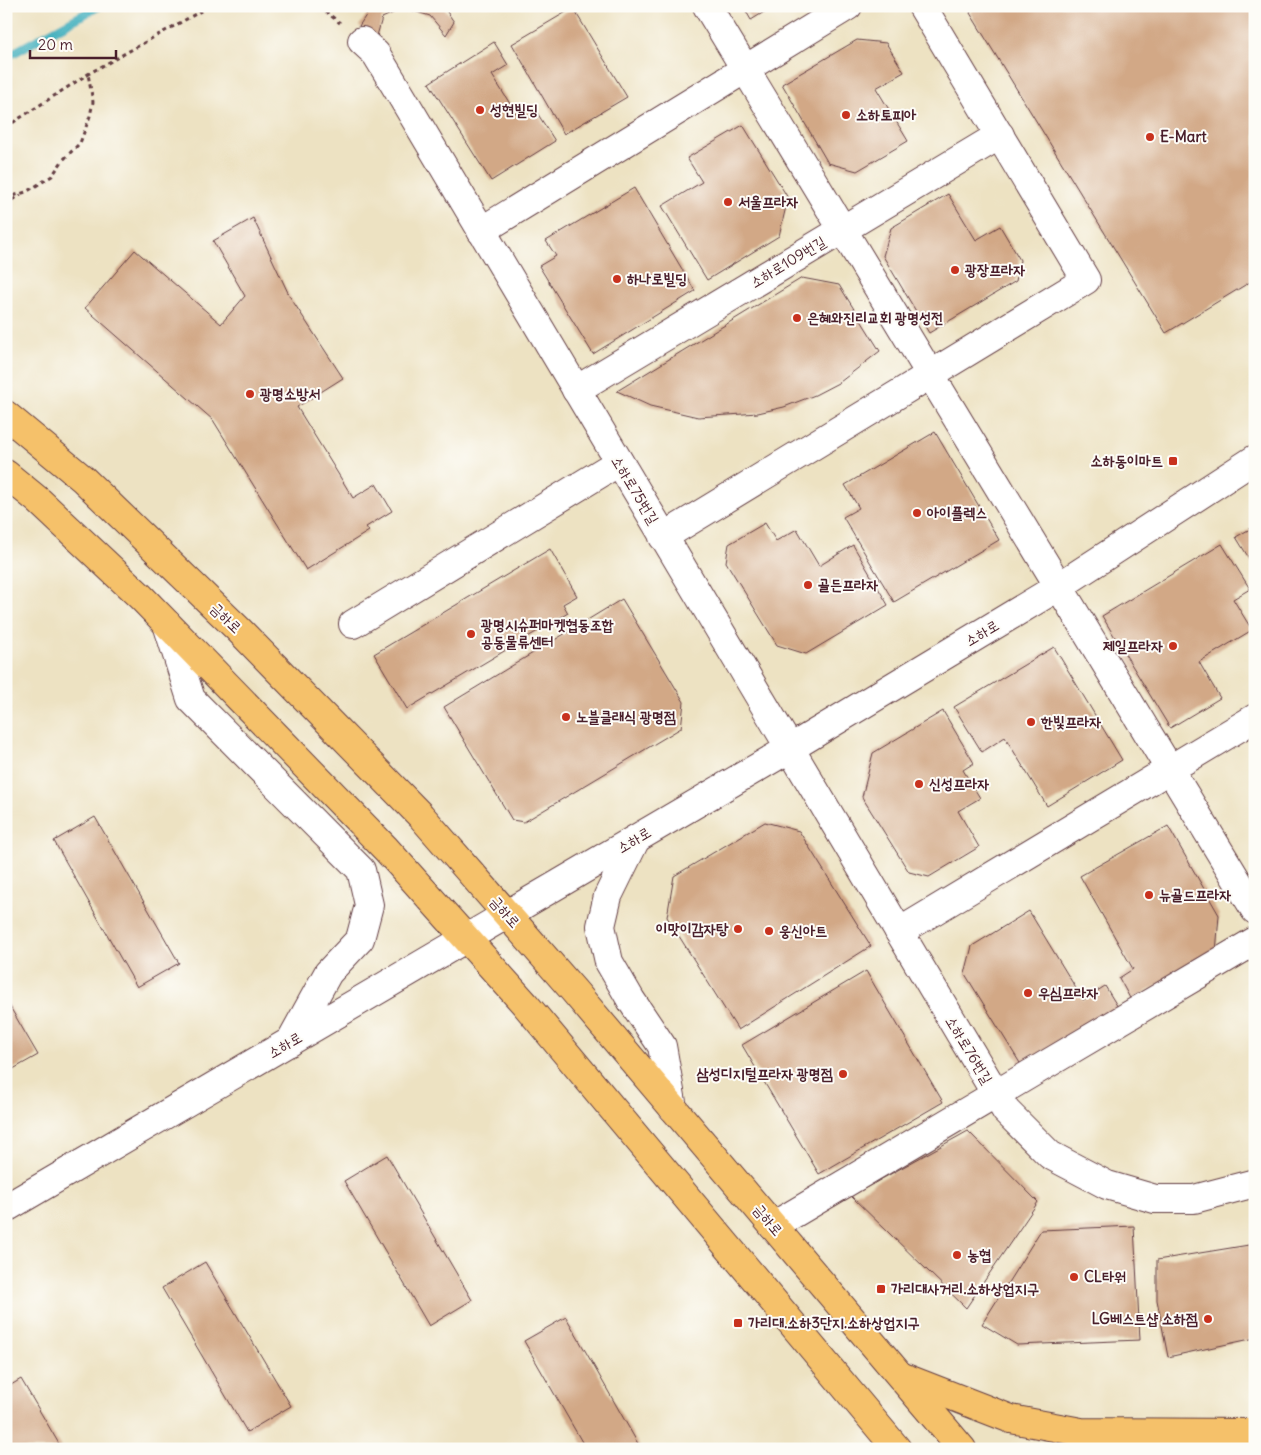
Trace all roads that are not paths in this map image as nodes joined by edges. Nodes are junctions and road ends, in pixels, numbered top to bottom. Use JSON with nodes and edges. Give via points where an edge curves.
{"nodes":[{"id":1,"x":706,"y":6,"type":"edge"},
{"id":2,"x":848,"y":6,"type":"edge"},
{"id":3,"x":922,"y":6,"type":"edge"},
{"id":4,"x":362,"y":41,"type":"dead end"},
{"id":5,"x":745,"y":69,"type":"junction"},
{"id":6,"x":1000,"y":135,"type":"junction"},
{"id":7,"x":842,"y":230,"type":"junction"},
{"id":8,"x":481,"y":231,"type":"junction"},
{"id":9,"x":930,"y":375,"type":"junction"},
{"id":10,"x":576,"y":390,"type":"junction"},
{"id":11,"x":6,"y":415,"type":"edge"},
{"id":12,"x":1255,"y":459,"type":"edge"},
{"id":13,"x":619,"y":462,"type":"junction"},
{"id":14,"x":6,"y":474,"type":"edge"},
{"id":15,"x":663,"y":537,"type":"junction"},
{"id":16,"x":1058,"y":587,"type":"junction"},
{"id":17,"x":167,"y":624,"type":"junction"},
{"id":18,"x":353,"y":624,"type":"dead end"},
{"id":19,"x":1255,"y":718,"type":"edge"},
{"id":20,"x":789,"y":749,"type":"junction"},
{"id":21,"x":1169,"y":769,"type":"junction"},
{"id":22,"x":636,"y":839,"type":"junction"},
{"id":23,"x":1255,"y":910,"type":"edge"},
{"id":24,"x":507,"y":915,"type":"junction"},
{"id":25,"x":899,"y":932,"type":"junction"},
{"id":26,"x":466,"y":939,"type":"junction"},
{"id":27,"x":1255,"y":941,"type":"edge"},
{"id":28,"x":290,"y":1042,"type":"junction"},
{"id":29,"x":996,"y":1094,"type":"junction"},
{"id":30,"x":673,"y":1108,"type":"junction"},
{"id":31,"x":1255,"y":1182,"type":"edge"},
{"id":32,"x":8,"y":1202,"type":"edge"},
{"id":33,"x":773,"y":1226,"type":"junction"},
{"id":34,"x":900,"y":1376,"type":"junction"},
{"id":35,"x":1255,"y":1433,"type":"edge"},
{"id":36,"x":1255,"y":1446,"type":"edge"},
{"id":37,"x":897,"y":1449,"type":"edge"},
{"id":38,"x":962,"y":1449,"type":"edge"},
{"id":39,"x":1248,"y":1449,"type":"edge"}],
"edges":[{"from":1,"to":5,"type":"street"},
{"from":2,"to":5,"type":"street"},
{"from":3,"to":6,"type":"street"},
{"from":4,"to":8,"type":"street","name":"소하로75번길","via":[[376,54]]},
{"from":5,"to":7,"type":"street"},
{"from":5,"to":8,"type":"street"},
{"from":6,"to":7,"type":"street","name":"소하로109번길"},
{"from":6,"to":9,"type":"street","via":[[1086,280]]},
{"from":7,"to":9,"type":"street"},
{"from":7,"to":10,"type":"street","name":"소하로109번길"},
{"from":8,"to":10,"type":"street","name":"소하로75번길"},
{"from":9,"to":15,"type":"street"},
{"from":9,"to":16,"type":"street"},
{"from":10,"to":13,"type":"street","name":"소하로75번길"},
{"from":11,"to":24,"type":"main road","name":"금하로","via":[[83,478],[238,629],[421,816]]},
{"from":12,"to":16,"type":"street","name":"소하로"},
{"from":13,"to":15,"type":"street","name":"소하로75번길"},
{"from":13,"to":18,"type":"street"},
{"from":14,"to":17,"type":"main road","via":[[39,501]]},
{"from":15,"to":20,"type":"street","name":"소하로75번길"},
{"from":16,"to":20,"type":"street","name":"소하로"},
{"from":16,"to":21,"type":"street"},
{"from":17,"to":26,"type":"main road","via":[[386,849]]},
{"from":17,"to":28,"type":"street","via":[[191,699],[361,870],[369,905],[360,939],[328,973]]},
{"from":19,"to":21,"type":"street"},
{"from":20,"to":22,"type":"street","name":"소하로"},
{"from":20,"to":25,"type":"street","name":"소하로76번길"},
{"from":21,"to":23,"type":"street"},
{"from":21,"to":25,"type":"street"},
{"from":22,"to":24,"type":"street","name":"소하로"},
{"from":22,"to":30,"type":"street","via":[[608,896],[601,926],[609,962],[662,1046]]},
{"from":24,"to":26,"type":"street","name":"소하로"},
{"from":24,"to":30,"type":"main road","name":"금하로"},
{"from":25,"to":29,"type":"street","name":"소하로76번길"},
{"from":26,"to":28,"type":"street","name":"소하로"},
{"from":26,"to":37,"type":"main road","via":[[531,1012]]},
{"from":27,"to":29,"type":"street"},
{"from":28,"to":32,"type":"street","name":"소하로"},
{"from":29,"to":31,"type":"street","name":"소하로76번길","via":[[1006,1112],[1050,1155],[1107,1184],[1155,1199],[1194,1199]]},
{"from":29,"to":33,"type":"street"},
{"from":30,"to":33,"type":"main road","name":"금하로"},
{"from":33,"to":34,"type":"main road","name":"금하로"},
{"from":34,"to":35,"type":"main road","via":[[1010,1419],[1081,1432]]},
{"from":34,"to":38,"type":"main road","name":"금하로"},
{"from":36,"to":39,"type":"main road"}]}
